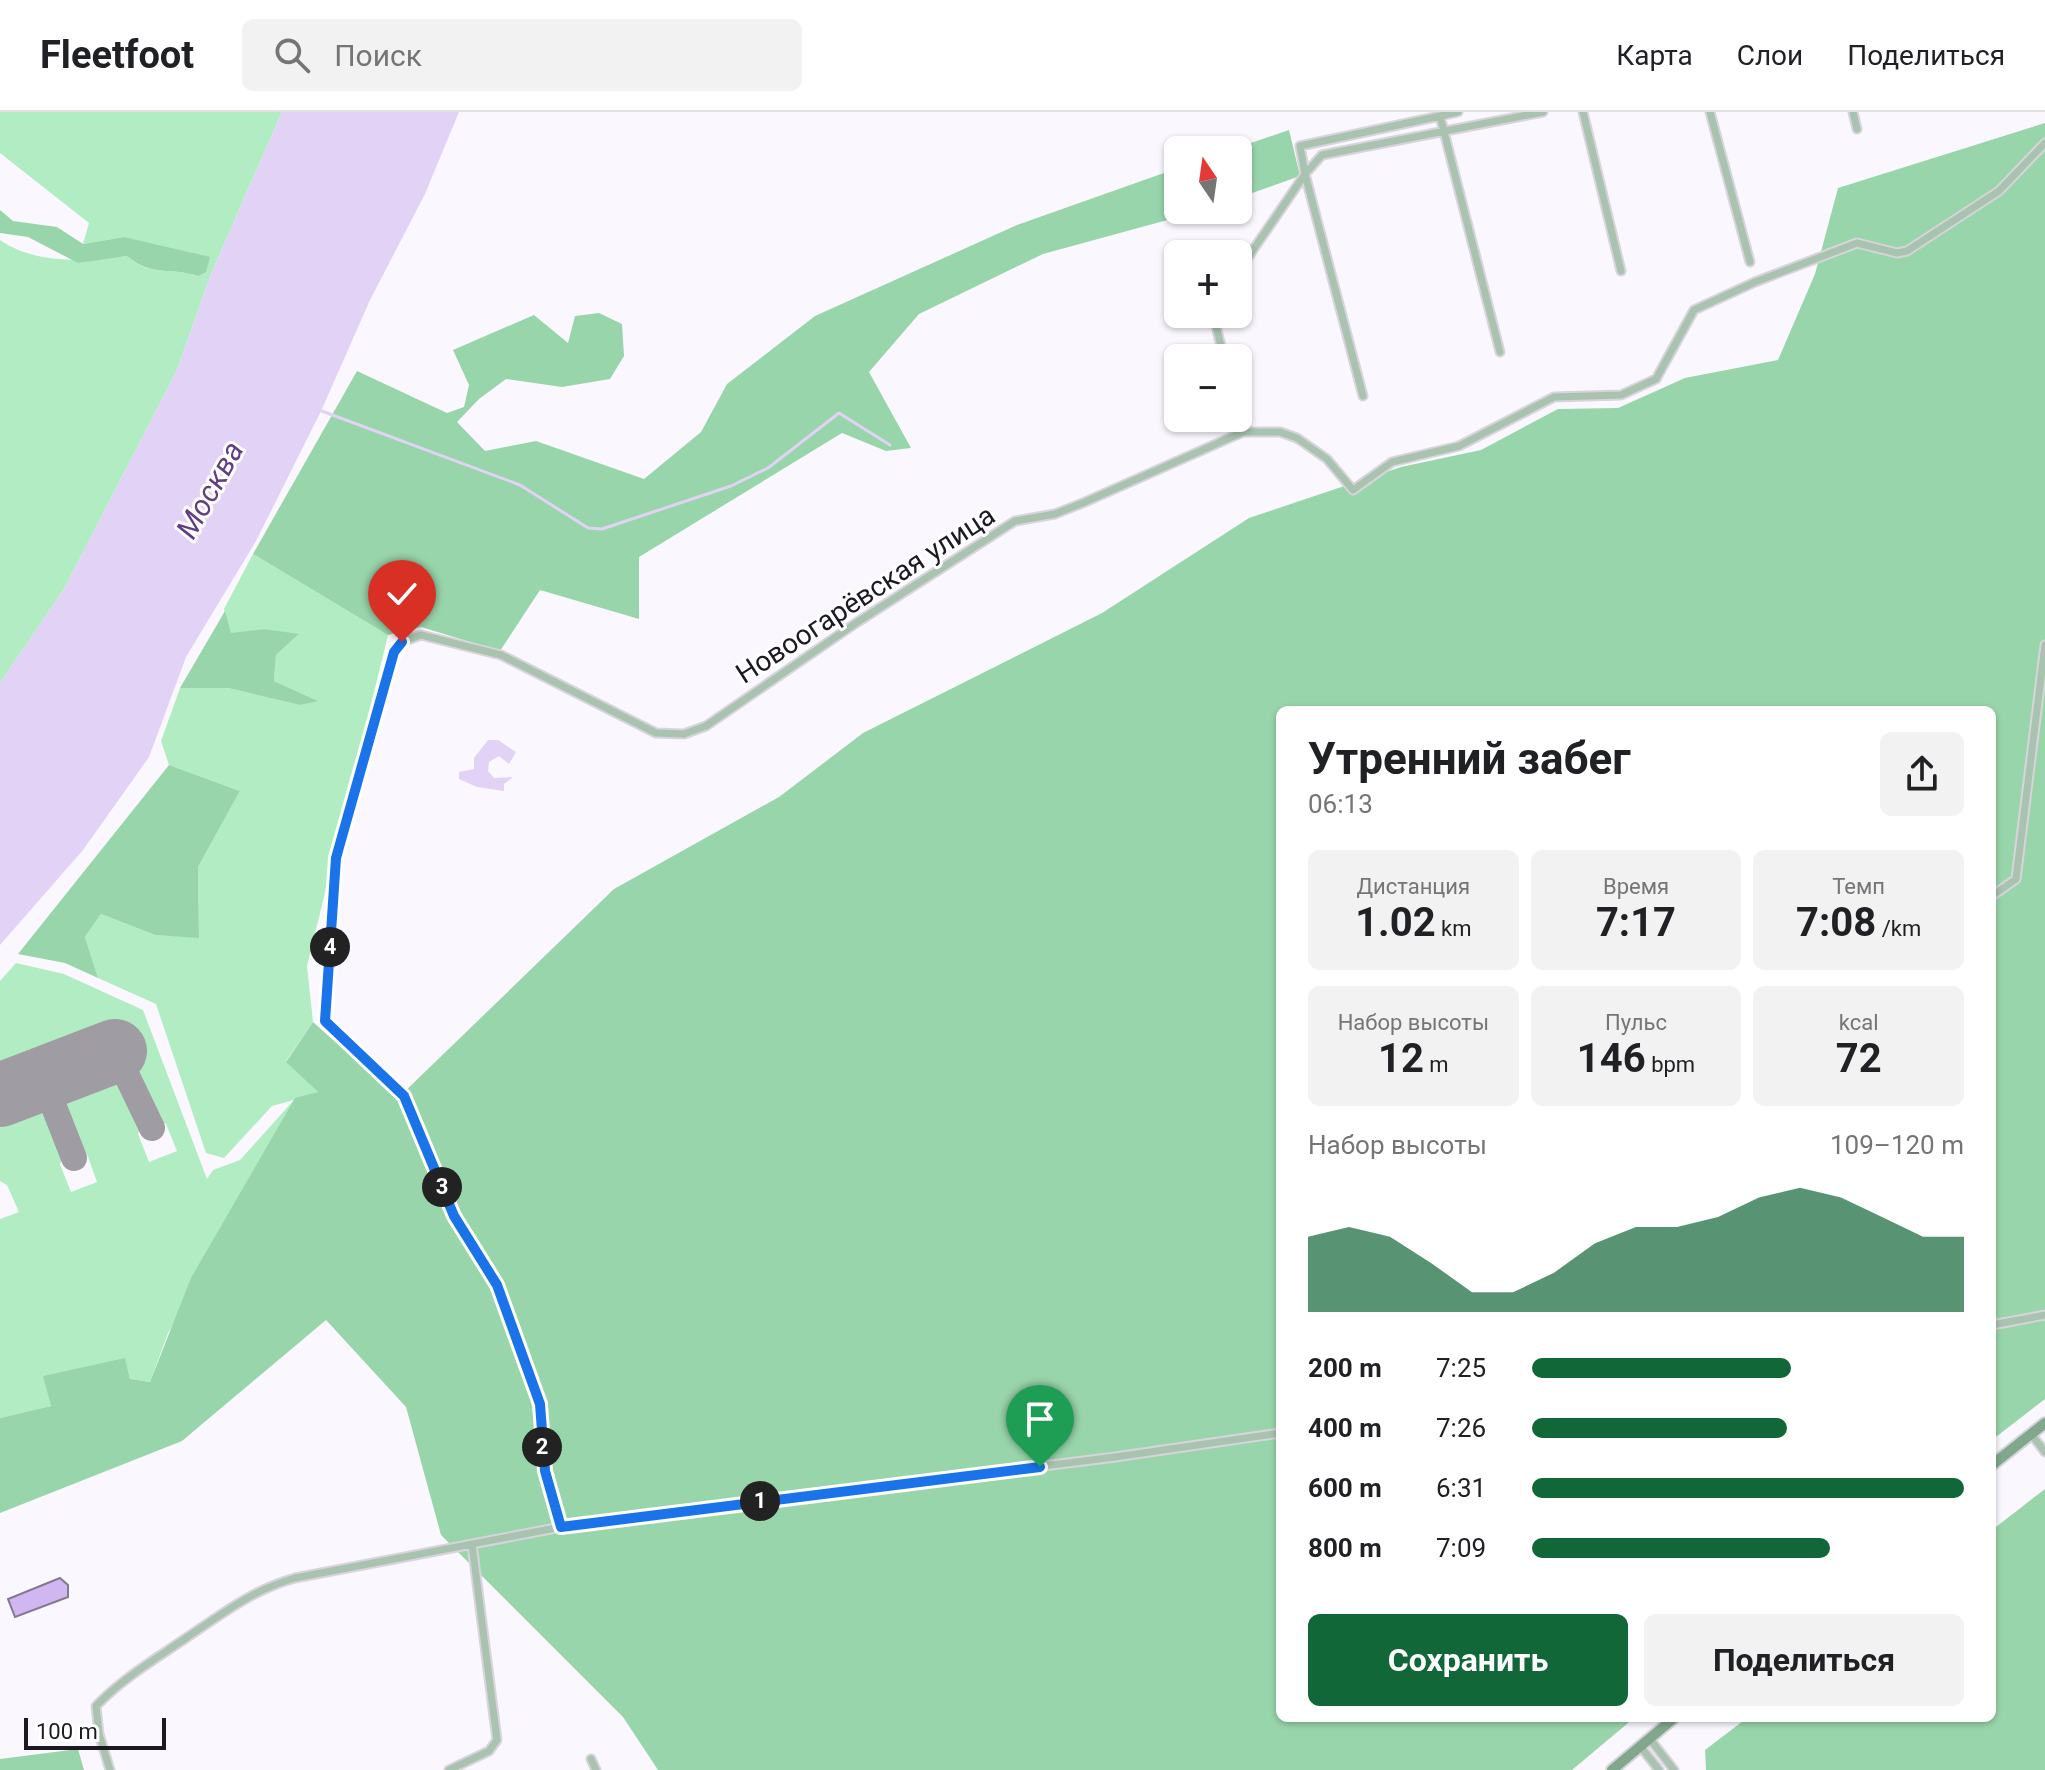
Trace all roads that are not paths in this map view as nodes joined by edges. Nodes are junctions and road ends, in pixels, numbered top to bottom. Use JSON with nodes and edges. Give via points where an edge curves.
{"nodes":[{"id":1,"x":1458,"y":112,"type":"edge"},
{"id":2,"x":1543,"y":112,"type":"edge"},
{"id":3,"x":1583,"y":112,"type":"edge"},
{"id":4,"x":1710,"y":112,"type":"edge"},
{"id":5,"x":1853,"y":112,"type":"edge"},
{"id":6,"x":1440,"y":116,"type":"junction"},
{"id":7,"x":1857,"y":129,"type":"dead end"},
{"id":8,"x":1445,"y":130,"type":"junction"},
{"id":9,"x":2045,"y":143,"type":"edge"},
{"id":10,"x":1305,"y":174,"type":"junction"},
{"id":11,"x":1252,"y":252,"type":"edge"},
{"id":12,"x":1750,"y":262,"type":"dead end"},
{"id":13,"x":1621,"y":271,"type":"dead end"},
{"id":14,"x":1500,"y":352,"type":"dead end"},
{"id":15,"x":1363,"y":396,"type":"dead end"},
{"id":16,"x":1243,"y":432,"type":"edge"},
{"id":17,"x":1252,"y":432,"type":"edge"},
{"id":18,"x":2045,"y":645,"type":"edge"},
{"id":19,"x":1996,"y":893,"type":"edge"},
{"id":20,"x":2045,"y":1315,"type":"edge"},
{"id":21,"x":1996,"y":1324,"type":"edge"},
{"id":22,"x":2045,"y":1423,"type":"edge"},
{"id":23,"x":1276,"y":1434,"type":"edge"},
{"id":24,"x":2031,"y":1434,"type":"junction"},
{"id":25,"x":2045,"y":1452,"type":"edge"},
{"id":26,"x":1996,"y":1462,"type":"edge"},
{"id":27,"x":561,"y":1527,"type":"junction"},
{"id":28,"x":472,"y":1544,"type":"junction"},
{"id":29,"x":1669,"y":1722,"type":"edge"},
{"id":30,"x":1649,"y":1738,"type":"junction"},
{"id":31,"x":1640,"y":1746,"type":"junction"},
{"id":32,"x":591,"y":1759,"type":"dead end"},
{"id":33,"x":110,"y":1770,"type":"edge"},
{"id":34,"x":449,"y":1770,"type":"edge"},
{"id":35,"x":596,"y":1770,"type":"edge"},
{"id":36,"x":1612,"y":1770,"type":"edge"},
{"id":37,"x":1659,"y":1770,"type":"edge"},
{"id":38,"x":1674,"y":1770,"type":"edge"}],
"edges":[{"from":1,"to":6,"type":"street"},
{"from":2,"to":8,"type":"street"},
{"from":3,"to":13,"type":"street"},
{"from":4,"to":12,"type":"street"},
{"from":5,"to":7,"type":"street"},
{"from":6,"to":8,"type":"street"},
{"from":6,"to":10,"type":"street","via":[[1300,146]]},
{"from":8,"to":10,"type":"street","via":[[1322,155]]},
{"from":8,"to":14,"type":"street"},
{"from":9,"to":17,"type":"street","name":"Новоогарёвская улица","via":[[1999,191],[1907,251],[1857,243],[1694,310],[1656,379],[1621,395],[1554,397],[1459,446],[1392,462],[1353,490],[1327,459],[1297,438]]},
{"from":10,"to":11,"type":"street"},
{"from":10,"to":15,"type":"street"},
{"from":16,"to":27,"type":"street","name":"Новоогарёвская улица","via":[[1055,514],[1015,521],[706,726],[684,734],[656,733],[501,655],[421,635],[402,642],[394,652],[336,858],[325,1021],[404,1096],[454,1216],[497,1285],[540,1404],[545,1471]]},
{"from":18,"to":19,"type":"street","via":[[2016,879]]},
{"from":20,"to":21,"type":"street"},
{"from":22,"to":24,"type":"main road"},
{"from":23,"to":27,"type":"street"},
{"from":24,"to":25,"type":"street"},
{"from":24,"to":26,"type":"main road"},
{"from":27,"to":28,"type":"street"},
{"from":28,"to":33,"type":"street","via":[[295,1578],[241,1599],[119,1681],[96,1706]]},
{"from":28,"to":34,"type":"street","via":[[497,1740],[489,1751]]},
{"from":29,"to":30,"type":"main road"},
{"from":30,"to":31,"type":"main road"},
{"from":30,"to":38,"type":"street"},
{"from":31,"to":36,"type":"main road"},
{"from":31,"to":37,"type":"street"},
{"from":32,"to":35,"type":"street"}]}
